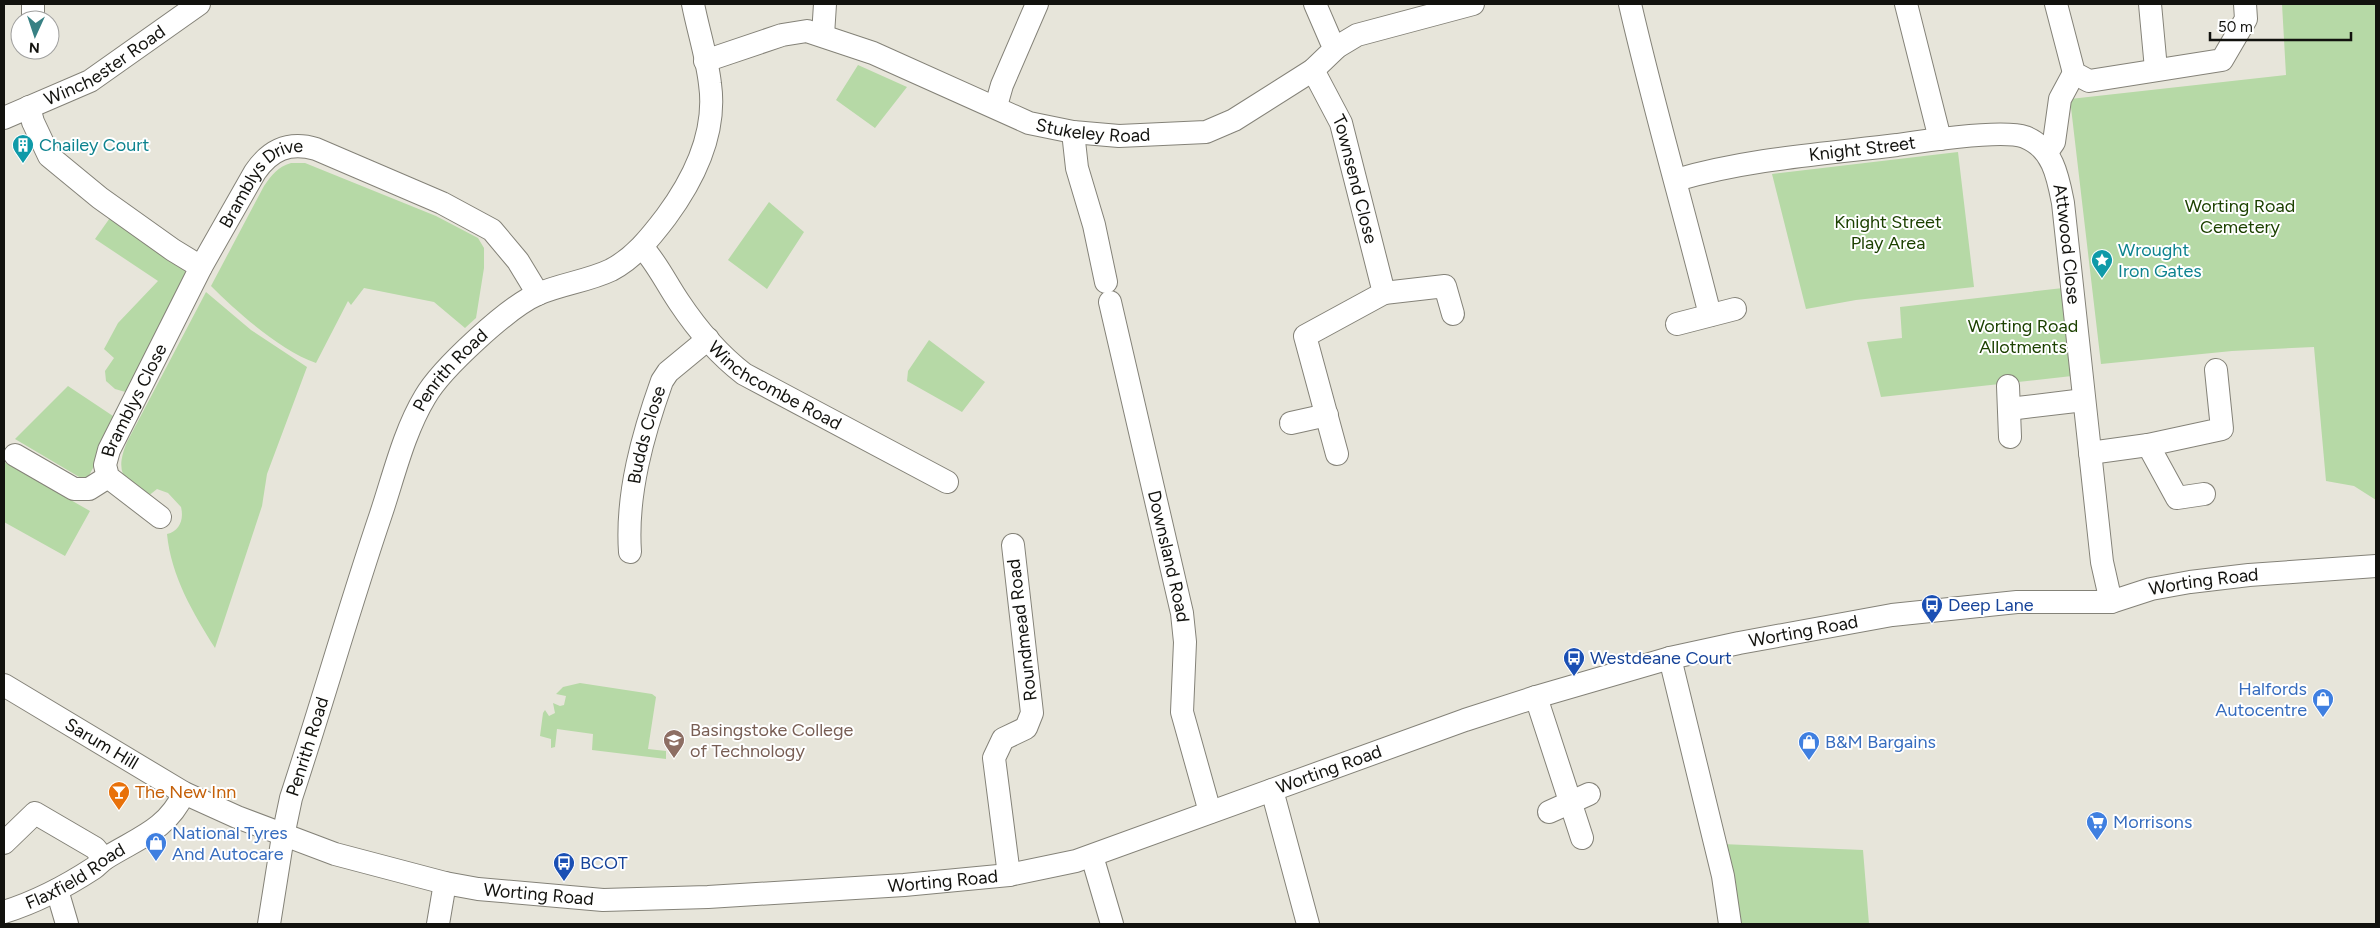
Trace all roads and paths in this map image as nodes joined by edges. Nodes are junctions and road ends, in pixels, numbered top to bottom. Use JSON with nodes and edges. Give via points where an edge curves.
{"nodes":[{"id":1,"x":199,"y":4,"type":"edge"},
{"id":2,"x":693,"y":4,"type":"edge"},
{"id":3,"x":825,"y":4,"type":"edge"},
{"id":4,"x":1037,"y":4,"type":"edge"},
{"id":5,"x":1316,"y":4,"type":"edge"},
{"id":6,"x":1473,"y":4,"type":"edge"},
{"id":7,"x":1630,"y":4,"type":"edge"},
{"id":8,"x":1906,"y":4,"type":"edge"},
{"id":9,"x":2056,"y":4,"type":"edge"},
{"id":10,"x":2150,"y":4,"type":"edge"},
{"id":11,"x":2245,"y":4,"type":"edge"},
{"id":12,"x":823,"y":34,"type":"junction"},
{"id":13,"x":1337,"y":47,"type":"junction"},
{"id":14,"x":705,"y":61,"type":"junction"},
{"id":15,"x":2156,"y":69,"type":"junction"},
{"id":16,"x":1313,"y":70,"type":"junction"},
{"id":17,"x":2074,"y":73,"type":"junction"},
{"id":18,"x":996,"y":106,"type":"junction"},
{"id":19,"x":29,"y":108,"type":"junction"},
{"id":20,"x":4,"y":118,"type":"edge"},
{"id":21,"x":1073,"y":132,"type":"junction"},
{"id":22,"x":1940,"y":139,"type":"junction"},
{"id":23,"x":2046,"y":152,"type":"junction"},
{"id":24,"x":1676,"y":180,"type":"junction"},
{"id":25,"x":642,"y":246,"type":"junction"},
{"id":26,"x":201,"y":267,"type":"junction"},
{"id":27,"x":1384,"y":293,"type":"junction"},
{"id":28,"x":538,"y":294,"type":"junction"},
{"id":29,"x":1735,"y":308,"type":"dead end"},
{"id":30,"x":1453,"y":314,"type":"dead end"},
{"id":31,"x":1710,"y":315,"type":"junction"},
{"id":32,"x":1677,"y":324,"type":"dead end"},
{"id":33,"x":708,"y":339,"type":"junction"},
{"id":34,"x":2216,"y":370,"type":"dead end"},
{"id":35,"x":2008,"y":386,"type":"dead end"},
{"id":36,"x":2084,"y":400,"type":"junction"},
{"id":37,"x":2009,"y":409,"type":"junction"},
{"id":38,"x":1327,"y":415,"type":"junction"},
{"id":39,"x":1291,"y":423,"type":"dead end"},
{"id":40,"x":2010,"y":437,"type":"dead end"},
{"id":41,"x":2148,"y":445,"type":"junction"},
{"id":42,"x":2090,"y":453,"type":"junction"},
{"id":43,"x":1337,"y":454,"type":"dead end"},
{"id":44,"x":15,"y":455,"type":"dead end"},
{"id":45,"x":108,"y":477,"type":"junction"},
{"id":46,"x":947,"y":482,"type":"dead end"},
{"id":47,"x":2204,"y":494,"type":"dead end"},
{"id":48,"x":160,"y":517,"type":"dead end"},
{"id":49,"x":1013,"y":545,"type":"dead end"},
{"id":50,"x":630,"y":552,"type":"dead end"},
{"id":51,"x":2376,"y":566,"type":"edge"},
{"id":52,"x":2111,"y":602,"type":"junction"},
{"id":53,"x":1670,"y":658,"type":"junction"},
{"id":54,"x":4,"y":685,"type":"edge"},
{"id":55,"x":1536,"y":697,"type":"junction"},
{"id":56,"x":1272,"y":790,"type":"junction"},
{"id":57,"x":184,"y":793,"type":"junction"},
{"id":58,"x":1590,"y":794,"type":"dead end"},
{"id":59,"x":1559,"y":807,"type":"junction"},
{"id":60,"x":1210,"y":812,"type":"junction"},
{"id":61,"x":283,"y":836,"type":"junction"},
{"id":62,"x":1582,"y":838,"type":"dead end"},
{"id":63,"x":4,"y":843,"type":"edge"},
{"id":64,"x":1092,"y":856,"type":"junction"},
{"id":65,"x":104,"y":859,"type":"junction"},
{"id":66,"x":1009,"y":875,"type":"junction"},
{"id":67,"x":445,"y":883,"type":"junction"},
{"id":68,"x":57,"y":890,"type":"junction"},
{"id":69,"x":4,"y":912,"type":"edge"},
{"id":70,"x":67,"y":924,"type":"edge"},
{"id":71,"x":269,"y":924,"type":"edge"},
{"id":72,"x":438,"y":924,"type":"edge"},
{"id":73,"x":1112,"y":924,"type":"edge"},
{"id":74,"x":1308,"y":924,"type":"edge"},
{"id":75,"x":1730,"y":924,"type":"edge"}],
"edges":[{"from":1,"to":19,"type":"street","name":"Winchester Road","via":[[90,82]]},
{"from":2,"to":14,"type":"street","name":"Penrith Road"},
{"from":3,"to":12,"type":"street"},
{"from":4,"to":18,"type":"street"},
{"from":5,"to":13,"type":"street"},
{"from":6,"to":13,"type":"street","name":"Stukeley Road","via":[[1357,35]]},
{"from":7,"to":24,"type":"street"},
{"from":8,"to":22,"type":"street"},
{"from":9,"to":17,"type":"street"},
{"from":10,"to":15,"type":"street"},
{"from":11,"to":15,"type":"street","via":[[2246,19],[2222,60]]},
{"from":12,"to":14,"type":"street","name":"Stukeley Road","via":[[808,31],[782,35]]},
{"from":12,"to":18,"type":"street","name":"Stukeley Road"},
{"from":13,"to":16,"type":"street","name":"Stukeley Road"},
{"from":14,"to":25,"type":"street","name":"Penrith Road","via":[[710,84],[710,112],[702,156],[677,201]]},
{"from":15,"to":17,"type":"street","via":[[2089,81]]},
{"from":16,"to":21,"type":"street","name":"Stukeley Road","via":[[1234,120],[1206,132],[1119,136]]},
{"from":16,"to":27,"type":"street","name":"Townsend Close","via":[[1341,123]]},
{"from":17,"to":23,"type":"street","via":[[2060,99],[2054,142]]},
{"from":18,"to":21,"type":"street","name":"Stukeley Road","via":[[1029,123]]},
{"from":19,"to":20,"type":"street","name":"Winchester Road"},
{"from":19,"to":26,"type":"street","via":[[49,156],[100,198]]},
{"from":21,"to":60,"type":"street","name":"Downsland Road","via":[[1077,168],[1094,225],[1180,605],[1185,642],[1182,712]]},
{"from":22,"to":23,"type":"street","name":"Knight Street","via":[[1999,135],[2024,137]]},
{"from":22,"to":24,"type":"street","name":"Knight Street","via":[[1731,165]]},
{"from":23,"to":36,"type":"street","name":"Attwood Close","via":[[2058,177],[2063,203]]},
{"from":24,"to":31,"type":"street"},
{"from":25,"to":28,"type":"street","name":"Penrith Road","via":[[609,270]]},
{"from":25,"to":33,"type":"street","name":"Winchcombe Road"},
{"from":26,"to":28,"type":"street","name":"Bramblys Drive","via":[[262,162],[278,149],[302,145],[316,148],[442,203],[492,230],[518,261]]},
{"from":26,"to":45,"type":"street","name":"Bramblys Close","via":[[109,450],[105,465]]},
{"from":27,"to":30,"type":"street","via":[[1445,286]]},
{"from":27,"to":38,"type":"street","via":[[1305,336]]},
{"from":28,"to":61,"type":"street","name":"Penrith Road","via":[[512,309],[469,348],[426,393],[414,416],[291,798]]},
{"from":29,"to":31,"type":"street"},
{"from":31,"to":32,"type":"street"},
{"from":33,"to":46,"type":"street","name":"Winchcombe Road","via":[[744,374]]},
{"from":33,"to":50,"type":"street","name":"Budds Close","via":[[676,364],[662,381],[636,473]]},
{"from":34,"to":41,"type":"street","via":[[2222,429]]},
{"from":35,"to":37,"type":"street"},
{"from":36,"to":37,"type":"street"},
{"from":36,"to":42,"type":"street","name":"Attwood Close"},
{"from":37,"to":40,"type":"street"},
{"from":38,"to":39,"type":"street"},
{"from":38,"to":43,"type":"street"},
{"from":41,"to":42,"type":"street"},
{"from":41,"to":47,"type":"street","via":[[2177,498]]},
{"from":42,"to":52,"type":"street","name":"Attwood Close","via":[[2102,562]]},
{"from":44,"to":45,"type":"street","via":[[74,489],[89,489]]},
{"from":45,"to":48,"type":"street","name":"Bramblys Close"},
{"from":49,"to":66,"type":"street","name":"Roundmead Road","via":[[1032,713],[1026,728],[1003,738],[994,758]]},
{"from":51,"to":52,"type":"street","name":"Worting Road","via":[[2200,581],[2151,588]]},
{"from":52,"to":53,"type":"street","name":"Worting Road","via":[[2017,602],[1892,615]]},
{"from":53,"to":55,"type":"street","name":"Worting Road"},
{"from":53,"to":75,"type":"street","via":[[1723,876]]},
{"from":54,"to":57,"type":"street","name":"Sarum Hill"},
{"from":55,"to":56,"type":"street","name":"Worting Road"},
{"from":55,"to":59,"type":"street"},
{"from":56,"to":60,"type":"street","name":"Worting Road"},
{"from":56,"to":74,"type":"street"},
{"from":57,"to":61,"type":"street","name":"Sarum Hill"},
{"from":57,"to":65,"type":"street","name":"Flaxfield Road","via":[[166,821]]},
{"from":58,"to":59,"type":"street"},
{"from":59,"to":62,"type":"street"},
{"from":60,"to":64,"type":"street","name":"Worting Road"},
{"from":61,"to":67,"type":"street","name":"Worting Road","via":[[335,854]]},
{"from":61,"to":71,"type":"street","name":"Penrith Road"},
{"from":63,"to":65,"type":"street","via":[[35,813],[95,848]]},
{"from":64,"to":66,"type":"street","name":"Worting Road"},
{"from":64,"to":73,"type":"street"},
{"from":65,"to":68,"type":"street","name":"Flaxfield Road"},
{"from":66,"to":67,"type":"street","name":"Worting Road","via":[[773,894],[604,900],[560,898]]},
{"from":67,"to":72,"type":"street"},
{"from":68,"to":69,"type":"street","name":"Flaxfield Road"},
{"from":68,"to":70,"type":"street"}]}
